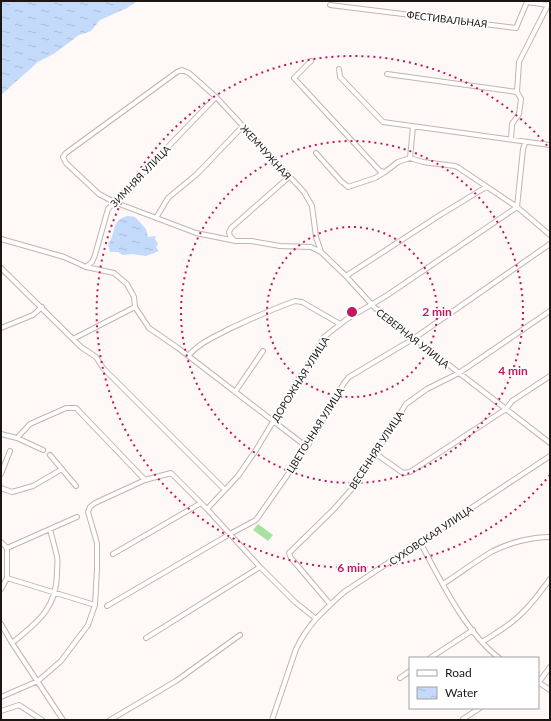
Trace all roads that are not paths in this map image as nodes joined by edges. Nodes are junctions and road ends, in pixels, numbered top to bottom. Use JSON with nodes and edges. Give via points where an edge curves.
{"nodes":[{"id":1,"x":549,"y":3,"type":"edge"},
{"id":2,"x":330,"y":4,"type":"dead end"},
{"id":3,"x":311,"y":61,"type":"dead end"},
{"id":4,"x":338,"y":68,"type":"dead end"},
{"id":5,"x":387,"y":74,"type":"dead end"},
{"id":6,"x":517,"y":92,"type":"junction"},
{"id":7,"x":216,"y":97,"type":"junction"},
{"id":8,"x":243,"y":126,"type":"junction"},
{"id":9,"x":414,"y":127,"type":"junction"},
{"id":10,"x":511,"y":139,"type":"junction"},
{"id":11,"x":527,"y":142,"type":"junction"},
{"id":12,"x":550,"y":145,"type":"edge"},
{"id":13,"x":316,"y":153,"type":"dead end"},
{"id":14,"x":64,"y":157,"type":"joint"},
{"id":15,"x":410,"y":158,"type":"junction"},
{"id":16,"x":385,"y":172,"type":"junction"},
{"id":17,"x":289,"y":177,"type":"junction"},
{"id":18,"x":486,"y":187,"type":"junction"},
{"id":19,"x":114,"y":202,"type":"junction"},
{"id":20,"x":517,"y":207,"type":"junction"},
{"id":21,"x":156,"y":218,"type":"junction"},
{"id":22,"x":550,"y":235,"type":"edge"},
{"id":23,"x":1,"y":239,"type":"edge"},
{"id":24,"x":236,"y":241,"type":"junction"},
{"id":25,"x":550,"y":244,"type":"edge"},
{"id":26,"x":321,"y":252,"type":"junction"},
{"id":27,"x":1,"y":268,"type":"edge"},
{"id":28,"x":86,"y":268,"type":"junction"},
{"id":29,"x":346,"y":276,"type":"junction"},
{"id":30,"x":372,"y":304,"type":"junction"},
{"id":31,"x":42,"y":307,"type":"junction"},
{"id":32,"x":135,"y":308,"type":"junction"},
{"id":33,"x":550,"y":311,"type":"edge"},
{"id":34,"x":340,"y":324,"type":"junction"},
{"id":35,"x":1,"y":328,"type":"edge"},
{"id":36,"x":73,"y":339,"type":"junction"},
{"id":37,"x":413,"y":339,"type":"junction"},
{"id":38,"x":262,"y":351,"type":"dead end"},
{"id":39,"x":188,"y":356,"type":"junction"},
{"id":40,"x":459,"y":373,"type":"junction"},
{"id":41,"x":550,"y":376,"type":"edge"},
{"id":42,"x":235,"y":392,"type":"junction"},
{"id":43,"x":506,"y":409,"type":"junction"},
{"id":44,"x":274,"y":421,"type":"junction"},
{"id":45,"x":1,"y":434,"type":"edge"},
{"id":46,"x":17,"y":438,"type":"junction"},
{"id":47,"x":550,"y":443,"type":"edge"},
{"id":48,"x":306,"y":447,"type":"junction"},
{"id":49,"x":43,"y":450,"type":"dead end"},
{"id":50,"x":10,"y":451,"type":"dead end"},
{"id":51,"x":376,"y":454,"type":"junction"},
{"id":52,"x":50,"y":455,"type":"dead end"},
{"id":53,"x":550,"y":456,"type":"edge"},
{"id":54,"x":62,"y":469,"type":"junction"},
{"id":55,"x":1,"y":474,"type":"edge"},
{"id":56,"x":145,"y":480,"type":"junction"},
{"id":57,"x":76,"y":486,"type":"dead end"},
{"id":58,"x":1,"y":488,"type":"edge"},
{"id":59,"x":225,"y":490,"type":"junction"},
{"id":60,"x":201,"y":503,"type":"junction"},
{"id":61,"x":207,"y":509,"type":"junction"},
{"id":62,"x":77,"y":517,"type":"dead end"},
{"id":63,"x":50,"y":529,"type":"junction"},
{"id":64,"x":230,"y":534,"type":"junction"},
{"id":65,"x":550,"y":537,"type":"edge"},
{"id":66,"x":1,"y":542,"type":"edge"},
{"id":67,"x":420,"y":542,"type":"junction"},
{"id":68,"x":7,"y":548,"type":"junction"},
{"id":69,"x":113,"y":554,"type":"dead end"},
{"id":70,"x":260,"y":567,"type":"junction"},
{"id":71,"x":7,"y":578,"type":"junction"},
{"id":72,"x":550,"y":579,"type":"edge"},
{"id":73,"x":443,"y":584,"type":"junction"},
{"id":74,"x":1,"y":589,"type":"edge"},
{"id":75,"x":55,"y":592,"type":"junction"},
{"id":76,"x":330,"y":604,"type":"junction"},
{"id":77,"x":95,"y":605,"type":"junction"},
{"id":78,"x":107,"y":606,"type":"dead end"},
{"id":79,"x":315,"y":618,"type":"junction"},
{"id":80,"x":1,"y":624,"type":"edge"},
{"id":81,"x":473,"y":630,"type":"junction"},
{"id":82,"x":240,"y":635,"type":"dead end"},
{"id":83,"x":146,"y":638,"type":"dead end"},
{"id":84,"x":482,"y":642,"type":"junction"},
{"id":85,"x":12,"y":643,"type":"junction"},
{"id":86,"x":432,"y":657,"type":"edge"},
{"id":87,"x":498,"y":657,"type":"edge"},
{"id":88,"x":550,"y":667,"type":"edge"},
{"id":89,"x":409,"y":672,"type":"edge"},
{"id":90,"x":400,"y":678,"type":"dead end"},
{"id":91,"x":38,"y":681,"type":"junction"},
{"id":92,"x":539,"y":681,"type":"edge"},
{"id":93,"x":539,"y":683,"type":"edge"},
{"id":94,"x":550,"y":690,"type":"edge"},
{"id":95,"x":1,"y":697,"type":"edge"},
{"id":96,"x":478,"y":709,"type":"edge"},
{"id":97,"x":1,"y":711,"type":"edge"},
{"id":98,"x":462,"y":719,"type":"dead end"},
{"id":99,"x":42,"y":720,"type":"edge"},
{"id":100,"x":63,"y":720,"type":"edge"},
{"id":101,"x":110,"y":720,"type":"edge"},
{"id":102,"x":272,"y":720,"type":"edge"}],
"edges":[{"from":1,"to":2,"type":"street","name":"ФЕСТИВАЛЬНАЯ","via":[[527,2],[516,28]]},
{"from":1,"to":6,"type":"street","via":[[519,62]]},
{"from":3,"to":16,"type":"street","via":[[294,78],[380,171]]},
{"from":4,"to":9,"type":"street","via":[[340,77],[383,122]]},
{"from":5,"to":6,"type":"street"},
{"from":6,"to":10,"type":"street","via":[[522,99],[519,114],[512,124]]},
{"from":7,"to":8,"type":"street","name":"ЖЕМЧУЖНАЯ"},
{"from":7,"to":14,"type":"street","name":"ЖЕМЧУЖНАЯ","via":[[189,73],[182,70],[66,153]]},
{"from":7,"to":19,"type":"street","name":"ЗИМНЯЯ УЛИЦА"},
{"from":8,"to":17,"type":"street","name":"ЖЕМЧУЖНАЯ"},
{"from":8,"to":21,"type":"street","via":[[168,198]]},
{"from":9,"to":10,"type":"street"},
{"from":9,"to":15,"type":"street"},
{"from":10,"to":11,"type":"street"},
{"from":11,"to":12,"type":"street"},
{"from":11,"to":20,"type":"street","via":[[523,149]]},
{"from":13,"to":16,"type":"street","via":[[348,187]]},
{"from":14,"to":19,"type":"street","name":"СЕВЕРНАЯ УЛИЦА","via":[[66,163],[99,194]]},
{"from":15,"to":16,"type":"street","via":[[398,162]]},
{"from":15,"to":18,"type":"street","via":[[454,166]]},
{"from":17,"to":24,"type":"street","via":[[231,228],[230,236]]},
{"from":17,"to":26,"type":"street","name":"ЖЕМЧУЖНАЯ","via":[[304,192],[312,206],[316,237]]},
{"from":18,"to":20,"type":"street"},
{"from":18,"to":29,"type":"street"},
{"from":19,"to":21,"type":"street","name":"СЕВЕРНАЯ УЛИЦА"},
{"from":19,"to":28,"type":"street","name":"ЗИМНЯЯ УЛИЦА","via":[[108,209],[95,255]]},
{"from":20,"to":22,"type":"street"},
{"from":20,"to":30,"type":"street","name":"ДОРОЖНАЯ УЛИЦА"},
{"from":21,"to":24,"type":"street","name":"СЕВЕРНАЯ УЛИЦА","via":[[196,233]]},
{"from":23,"to":28,"type":"street","via":[[64,257]]},
{"from":24,"to":26,"type":"street","name":"СЕВЕРНАЯ УЛИЦА","via":[[311,247]]},
{"from":25,"to":37,"type":"street","name":"ЦВЕТОЧНАЯ УЛИЦА"},
{"from":26,"to":29,"type":"street","name":"СЕВЕРНАЯ УЛИЦА"},
{"from":27,"to":31,"type":"street"},
{"from":28,"to":32,"type":"street","via":[[114,273],[127,284],[134,297]]},
{"from":29,"to":30,"type":"street","name":"СЕВЕРНАЯ УЛИЦА"},
{"from":30,"to":34,"type":"street","name":"ДОРОЖНАЯ УЛИЦА"},
{"from":30,"to":37,"type":"street","name":"СЕВЕРНАЯ УЛИЦА"},
{"from":31,"to":35,"type":"street","via":[[33,314]]},
{"from":31,"to":36,"type":"street"},
{"from":32,"to":36,"type":"street"},
{"from":32,"to":39,"type":"street","via":[[149,328]]},
{"from":33,"to":40,"type":"street","name":"ВЕСЕННЯЯ УЛИЦА"},
{"from":34,"to":39,"type":"street","via":[[302,302],[295,301],[204,342]]},
{"from":34,"to":44,"type":"street","name":"ДОРОЖНАЯ УЛИЦА","via":[[324,337]]},
{"from":36,"to":59,"type":"street","via":[[96,357],[103,368]]},
{"from":37,"to":40,"type":"street","name":"СЕВЕРНАЯ УЛИЦА"},
{"from":37,"to":48,"type":"street","name":"ЦВЕТОЧНАЯ УЛИЦА","via":[[348,377]]},
{"from":38,"to":42,"type":"street"},
{"from":39,"to":42,"type":"street"},
{"from":40,"to":43,"type":"street","name":"СЕВЕРНАЯ УЛИЦА"},
{"from":40,"to":51,"type":"street","name":"ВЕСЕННЯЯ УЛИЦА","via":[[427,389],[406,404]]},
{"from":41,"to":43,"type":"street","via":[[512,401]]},
{"from":42,"to":44,"type":"street"},
{"from":43,"to":47,"type":"street","name":"СЕВЕРНАЯ УЛИЦА"},
{"from":43,"to":51,"type":"street","via":[[410,472],[403,473]]},
{"from":44,"to":48,"type":"street"},
{"from":44,"to":59,"type":"street","name":"ДОРОЖНАЯ УЛИЦА","via":[[238,476]]},
{"from":45,"to":46,"type":"street"},
{"from":46,"to":49,"type":"street"},
{"from":46,"to":56,"type":"street","via":[[30,424],[66,408],[76,408]]},
{"from":48,"to":64,"type":"street","name":"ЦВЕТОЧНАЯ УЛИЦА","via":[[256,520]]},
{"from":50,"to":55,"type":"street"},
{"from":51,"to":76,"type":"street","name":"ВЕСЕННЯЯ УЛИЦА","via":[[357,483],[289,553]]},
{"from":52,"to":54,"type":"street"},
{"from":53,"to":67,"type":"street","name":"СУХОВСКАЯ УЛИЦА"},
{"from":54,"to":57,"type":"street"},
{"from":54,"to":58,"type":"street","via":[[33,486],[12,492]]},
{"from":56,"to":60,"type":"street","via":[[171,473]]},
{"from":56,"to":77,"type":"street","via":[[95,503],[88,512],[97,543]]},
{"from":59,"to":61,"type":"street","name":"ДОРОЖНАЯ УЛИЦА"},
{"from":60,"to":61,"type":"street"},
{"from":60,"to":69,"type":"street"},
{"from":61,"to":64,"type":"street"},
{"from":62,"to":63,"type":"street"},
{"from":63,"to":68,"type":"street"},
{"from":63,"to":75,"type":"street","via":[[57,557]]},
{"from":64,"to":70,"type":"street"},
{"from":64,"to":78,"type":"street","name":"ЦВЕТОЧНАЯ УЛИЦА"},
{"from":65,"to":73,"type":"street","via":[[525,540],[492,552]]},
{"from":66,"to":68,"type":"street"},
{"from":67,"to":73,"type":"street"},
{"from":67,"to":76,"type":"street","name":"СУХОВСКАЯ УЛИЦА"},
{"from":68,"to":71,"type":"street"},
{"from":70,"to":79,"type":"street","via":[[294,602]]},
{"from":70,"to":83,"type":"street"},
{"from":71,"to":74,"type":"street"},
{"from":71,"to":75,"type":"street"},
{"from":72,"to":84,"type":"street","via":[[522,614]]},
{"from":73,"to":81,"type":"street"},
{"from":75,"to":77,"type":"street"},
{"from":75,"to":85,"type":"street","via":[[48,609]]},
{"from":76,"to":79,"type":"street","name":"СУХОВСКАЯ УЛИЦА"},
{"from":77,"to":91,"type":"street","via":[[88,625],[61,661]]},
{"from":79,"to":102,"type":"street","name":"СУХОВСКАЯ УЛИЦА","via":[[296,649]]},
{"from":80,"to":85,"type":"street"},
{"from":81,"to":84,"type":"street"},
{"from":81,"to":86,"type":"street"},
{"from":82,"to":101,"type":"street","via":[[176,681]]},
{"from":84,"to":87,"type":"street"},
{"from":85,"to":91,"type":"street"},
{"from":88,"to":92,"type":"street"},
{"from":89,"to":90,"type":"street"},
{"from":91,"to":95,"type":"street"},
{"from":91,"to":100,"type":"street"},
{"from":93,"to":94,"type":"street"},
{"from":96,"to":98,"type":"street"},
{"from":97,"to":99,"type":"street","via":[[19,705]]}]}
